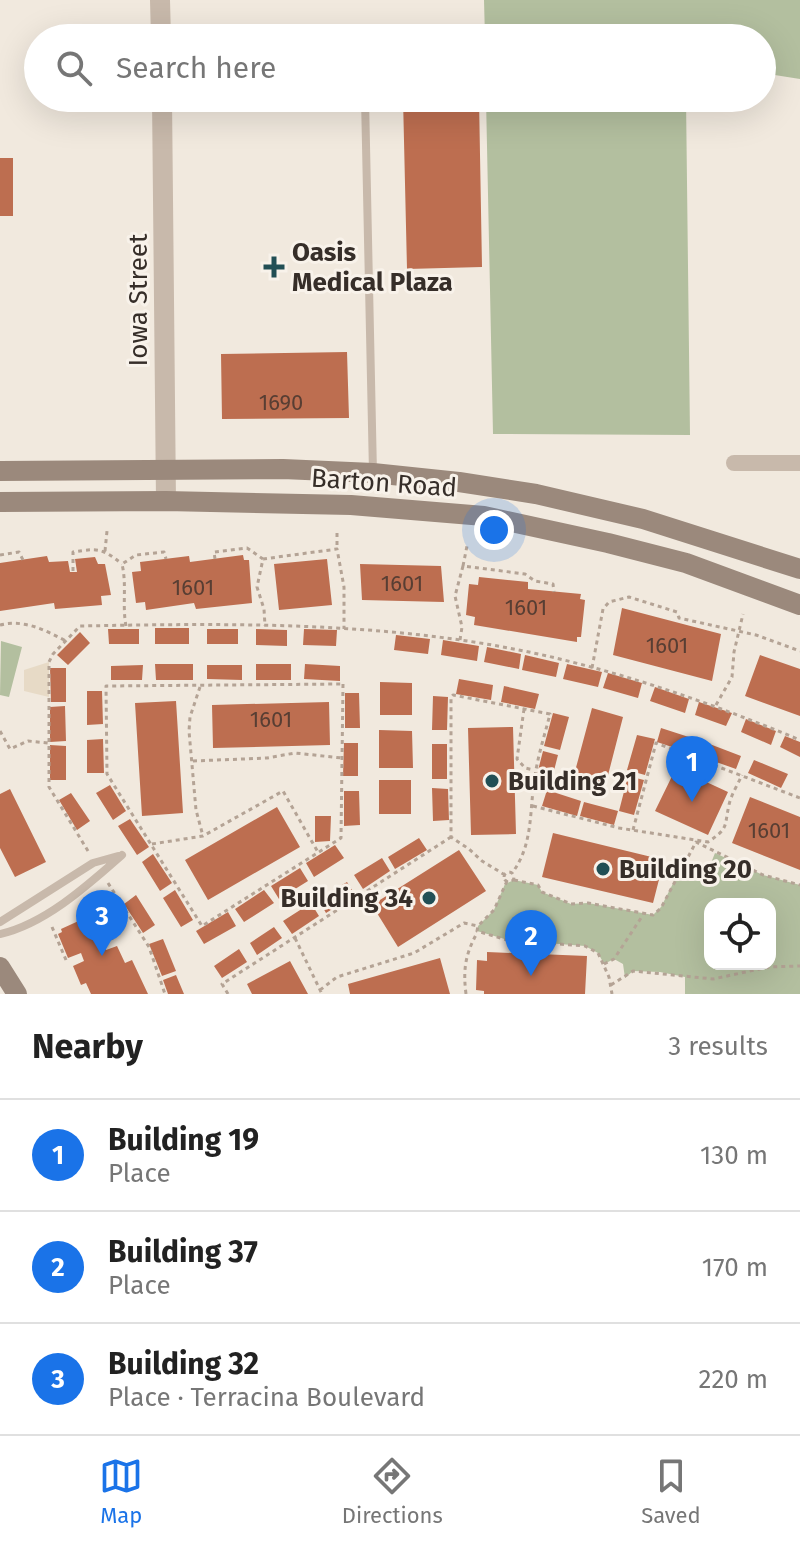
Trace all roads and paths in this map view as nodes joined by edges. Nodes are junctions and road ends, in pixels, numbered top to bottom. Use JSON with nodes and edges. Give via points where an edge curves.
{"nodes":[{"id":1,"x":160,"y":0,"type":"edge"},
{"id":2,"x":161,"y":24,"type":"edge"},
{"id":3,"x":162,"y":112,"type":"edge"},
{"id":4,"x":365,"y":112,"type":"edge"},
{"id":5,"x":734,"y":463,"type":"dead end"},
{"id":6,"x":800,"y":463,"type":"edge"},
{"id":7,"x":0,"y":471,"type":"edge"},
{"id":8,"x":165,"y":471,"type":"junction"},
{"id":9,"x":373,"y":473,"type":"junction"},
{"id":10,"x":536,"y":494,"type":"junction"},
{"id":11,"x":166,"y":501,"type":"junction"},
{"id":12,"x":0,"y":502,"type":"edge"},
{"id":13,"x":529,"y":525,"type":"junction"},
{"id":14,"x":107,"y":531,"type":"dead end"},
{"id":15,"x":337,"y":533,"type":"dead end"},
{"id":16,"x":467,"y":546,"type":"dead end"},
{"id":17,"x":337,"y":549,"type":"junction"},
{"id":18,"x":105,"y":551,"type":"junction"},
{"id":19,"x":0,"y":555,"type":"edge"},
{"id":20,"x":166,"y":559,"type":"dead end"},
{"id":21,"x":215,"y":559,"type":"dead end"},
{"id":22,"x":263,"y":559,"type":"junction"},
{"id":23,"x":23,"y":560,"type":"dead end"},
{"id":24,"x":122,"y":564,"type":"junction"},
{"id":25,"x":463,"y":566,"type":"junction"},
{"id":26,"x":800,"y":569,"type":"edge"},
{"id":27,"x":73,"y":571,"type":"dead end"},
{"id":28,"x":554,"y":592,"type":"dead end"},
{"id":29,"x":800,"y":605,"type":"edge"},
{"id":30,"x":743,"y":614,"type":"dead end"},
{"id":31,"x":0,"y":625,"type":"edge"},
{"id":32,"x":126,"y":626,"type":"junction"},
{"id":33,"x":265,"y":626,"type":"junction"},
{"id":34,"x":344,"y":629,"type":"junction"},
{"id":35,"x":740,"y":631,"type":"junction"},
{"id":36,"x":460,"y":640,"type":"junction"},
{"id":37,"x":66,"y":641,"type":"junction"},
{"id":38,"x":800,"y":651,"type":"edge"},
{"id":39,"x":592,"y":668,"type":"junction"},
{"id":40,"x":200,"y":685,"type":"junction"},
{"id":41,"x":716,"y":705,"type":"junction"},
{"id":42,"x":524,"y":709,"type":"junction"},
{"id":43,"x":0,"y":731,"type":"edge"},
{"id":44,"x":800,"y":740,"type":"edge"},
{"id":45,"x":49,"y":743,"type":"junction"},
{"id":46,"x":342,"y":758,"type":"junction"},
{"id":47,"x":193,"y":761,"type":"junction"},
{"id":48,"x":536,"y":771,"type":"junction"},
{"id":49,"x":742,"y":775,"type":"junction"},
{"id":50,"x":800,"y":798,"type":"edge"},
{"id":51,"x":533,"y":806,"type":"junction"},
{"id":52,"x":633,"y":830,"type":"junction"},
{"id":53,"x":203,"y":836,"type":"junction"},
{"id":54,"x":451,"y":837,"type":"junction"},
{"id":55,"x":696,"y":842,"type":"junction"},
{"id":56,"x":151,"y":844,"type":"junction"},
{"id":57,"x":88,"y":851,"type":"dead end"},
{"id":58,"x":319,"y":854,"type":"junction"},
{"id":59,"x":512,"y":873,"type":"junction"},
{"id":60,"x":505,"y":875,"type":"junction"},
{"id":61,"x":514,"y":880,"type":"junction"},
{"id":62,"x":507,"y":881,"type":"junction"},
{"id":63,"x":100,"y":885,"type":"dead end"},
{"id":64,"x":800,"y":885,"type":"edge"},
{"id":65,"x":644,"y":914,"type":"junction"},
{"id":66,"x":0,"y":922,"type":"edge"},
{"id":67,"x":52,"y":926,"type":"dead end"},
{"id":68,"x":478,"y":929,"type":"junction"},
{"id":69,"x":0,"y":934,"type":"edge"},
{"id":70,"x":295,"y":938,"type":"junction"},
{"id":71,"x":66,"y":960,"type":"dead end"},
{"id":72,"x":604,"y":964,"type":"junction"},
{"id":73,"x":800,"y":966,"type":"edge"},
{"id":74,"x":0,"y":967,"type":"edge"},
{"id":75,"x":611,"y":985,"type":"junction"},
{"id":76,"x":321,"y":992,"type":"edge"},
{"id":77,"x":17,"y":994,"type":"edge"},
{"id":78,"x":165,"y":994,"type":"edge"},
{"id":79,"x":228,"y":994,"type":"edge"},
{"id":80,"x":466,"y":994,"type":"edge"},
{"id":81,"x":612,"y":994,"type":"edge"}],
"edges":[{"from":1,"to":2,"type":"street"},
{"from":3,"to":8,"type":"street","name":"Iowa Street"},
{"from":4,"to":9,"type":"lane"},
{"from":5,"to":6,"type":"street"},
{"from":7,"to":8,"type":"main road","name":"Barton Road"},
{"from":8,"to":9,"type":"main road","name":"Barton Road"},
{"from":8,"to":11,"type":"street","name":"Iowa Street"},
{"from":9,"to":10,"type":"main road","name":"Barton Road"},
{"from":10,"to":13,"type":"main road"},
{"from":10,"to":26,"type":"main road","name":"Barton Road","via":[[687,531]]},
{"from":11,"to":12,"type":"main road","name":"Barton Road"},
{"from":11,"to":13,"type":"main road","name":"Barton Road","via":[[351,505]]},
{"from":13,"to":29,"type":"main road","name":"Barton Road","via":[[686,563]]},
{"from":14,"to":18,"type":"path"},
{"from":15,"to":17,"type":"path"},
{"from":16,"to":25,"type":"path"},
{"from":17,"to":22,"type":"path"},
{"from":17,"to":34,"type":"path"},
{"from":18,"to":24,"type":"path"},
{"from":18,"to":27,"type":"path","via":[[73,552]]},
{"from":19,"to":23,"type":"path","via":[[19,552]]},
{"from":20,"to":24,"type":"path","via":[[164,552],[136,555]]},
{"from":21,"to":22,"type":"path","via":[[214,552],[241,548]]},
{"from":22,"to":33,"type":"path","via":[[257,587]]},
{"from":24,"to":32,"type":"path"},
{"from":25,"to":28,"type":"path","via":[[525,574],[553,584]]},
{"from":25,"to":36,"type":"path","via":[[455,596]]},
{"from":30,"to":35,"type":"path"},
{"from":31,"to":37,"type":"path","via":[[27,624]]},
{"from":32,"to":33,"type":"path"},
{"from":32,"to":37,"type":"path","via":[[80,626]]},
{"from":33,"to":34,"type":"path"},
{"from":34,"to":36,"type":"path"},
{"from":35,"to":38,"type":"path"},
{"from":35,"to":39,"type":"path","via":[[618,598],[603,609]]},
{"from":35,"to":41,"type":"path","via":[[732,677]]},
{"from":36,"to":39,"type":"path"},
{"from":37,"to":45,"type":"path","via":[[49,662]]},
{"from":39,"to":41,"type":"path"},
{"from":40,"to":46,"type":"path","via":[[343,684]]},
{"from":40,"to":47,"type":"path","via":[[190,717]]},
{"from":40,"to":56,"type":"path","via":[[106,686],[107,774]]},
{"from":41,"to":44,"type":"path"},
{"from":42,"to":48,"type":"path","via":[[517,759]]},
{"from":42,"to":48,"type":"path","via":[[550,714]]},
{"from":42,"to":54,"type":"path","via":[[451,697]]},
{"from":43,"to":45,"type":"path","via":[[10,749],[28,741]]},
{"from":45,"to":57,"type":"path","via":[[49,787]]},
{"from":46,"to":47,"type":"path","via":[[295,753]]},
{"from":46,"to":58,"type":"path","via":[[341,838]]},
{"from":47,"to":53,"type":"path"},
{"from":48,"to":51,"type":"path"},
{"from":49,"to":50,"type":"path"},
{"from":49,"to":52,"type":"path","via":[[656,743]]},
{"from":49,"to":55,"type":"path","via":[[723,832],[708,842]]},
{"from":51,"to":52,"type":"path"},
{"from":51,"to":59,"type":"path","via":[[529,841]]},
{"from":52,"to":55,"type":"path"},
{"from":53,"to":56,"type":"path"},
{"from":53,"to":58,"type":"path","via":[[283,791]]},
{"from":54,"to":60,"type":"path"},
{"from":54,"to":70,"type":"path"},
{"from":55,"to":64,"type":"path","via":[[763,875]]},
{"from":55,"to":65,"type":"path","via":[[661,908]]},
{"from":56,"to":58,"type":"path","via":[[202,926]]},
{"from":59,"to":60,"type":"path"},
{"from":59,"to":61,"type":"path"},
{"from":60,"to":62,"type":"path"},
{"from":61,"to":62,"type":"path"},
{"from":61,"to":65,"type":"path","via":[[538,885],[542,892],[571,904]]},
{"from":62,"to":68,"type":"path"},
{"from":63,"to":78,"type":"path","via":[[109,883],[149,947]]},
{"from":65,"to":72,"type":"path","via":[[614,959]]},
{"from":66,"to":69,"type":"lane","via":[[93,863],[122,855],[80,893]]},
{"from":67,"to":71,"type":"path"},
{"from":68,"to":72,"type":"path","via":[[507,940],[585,946]]},
{"from":68,"to":76,"type":"path","via":[[464,923],[414,953],[337,977]]},
{"from":68,"to":80,"type":"path","via":[[463,970]]},
{"from":70,"to":76,"type":"path"},
{"from":70,"to":79,"type":"path","via":[[222,984]]},
{"from":72,"to":75,"type":"path"},
{"from":73,"to":75,"type":"path","via":[[713,979],[633,971]]},
{"from":74,"to":77,"type":"main road"},
{"from":75,"to":81,"type":"path"}]}
